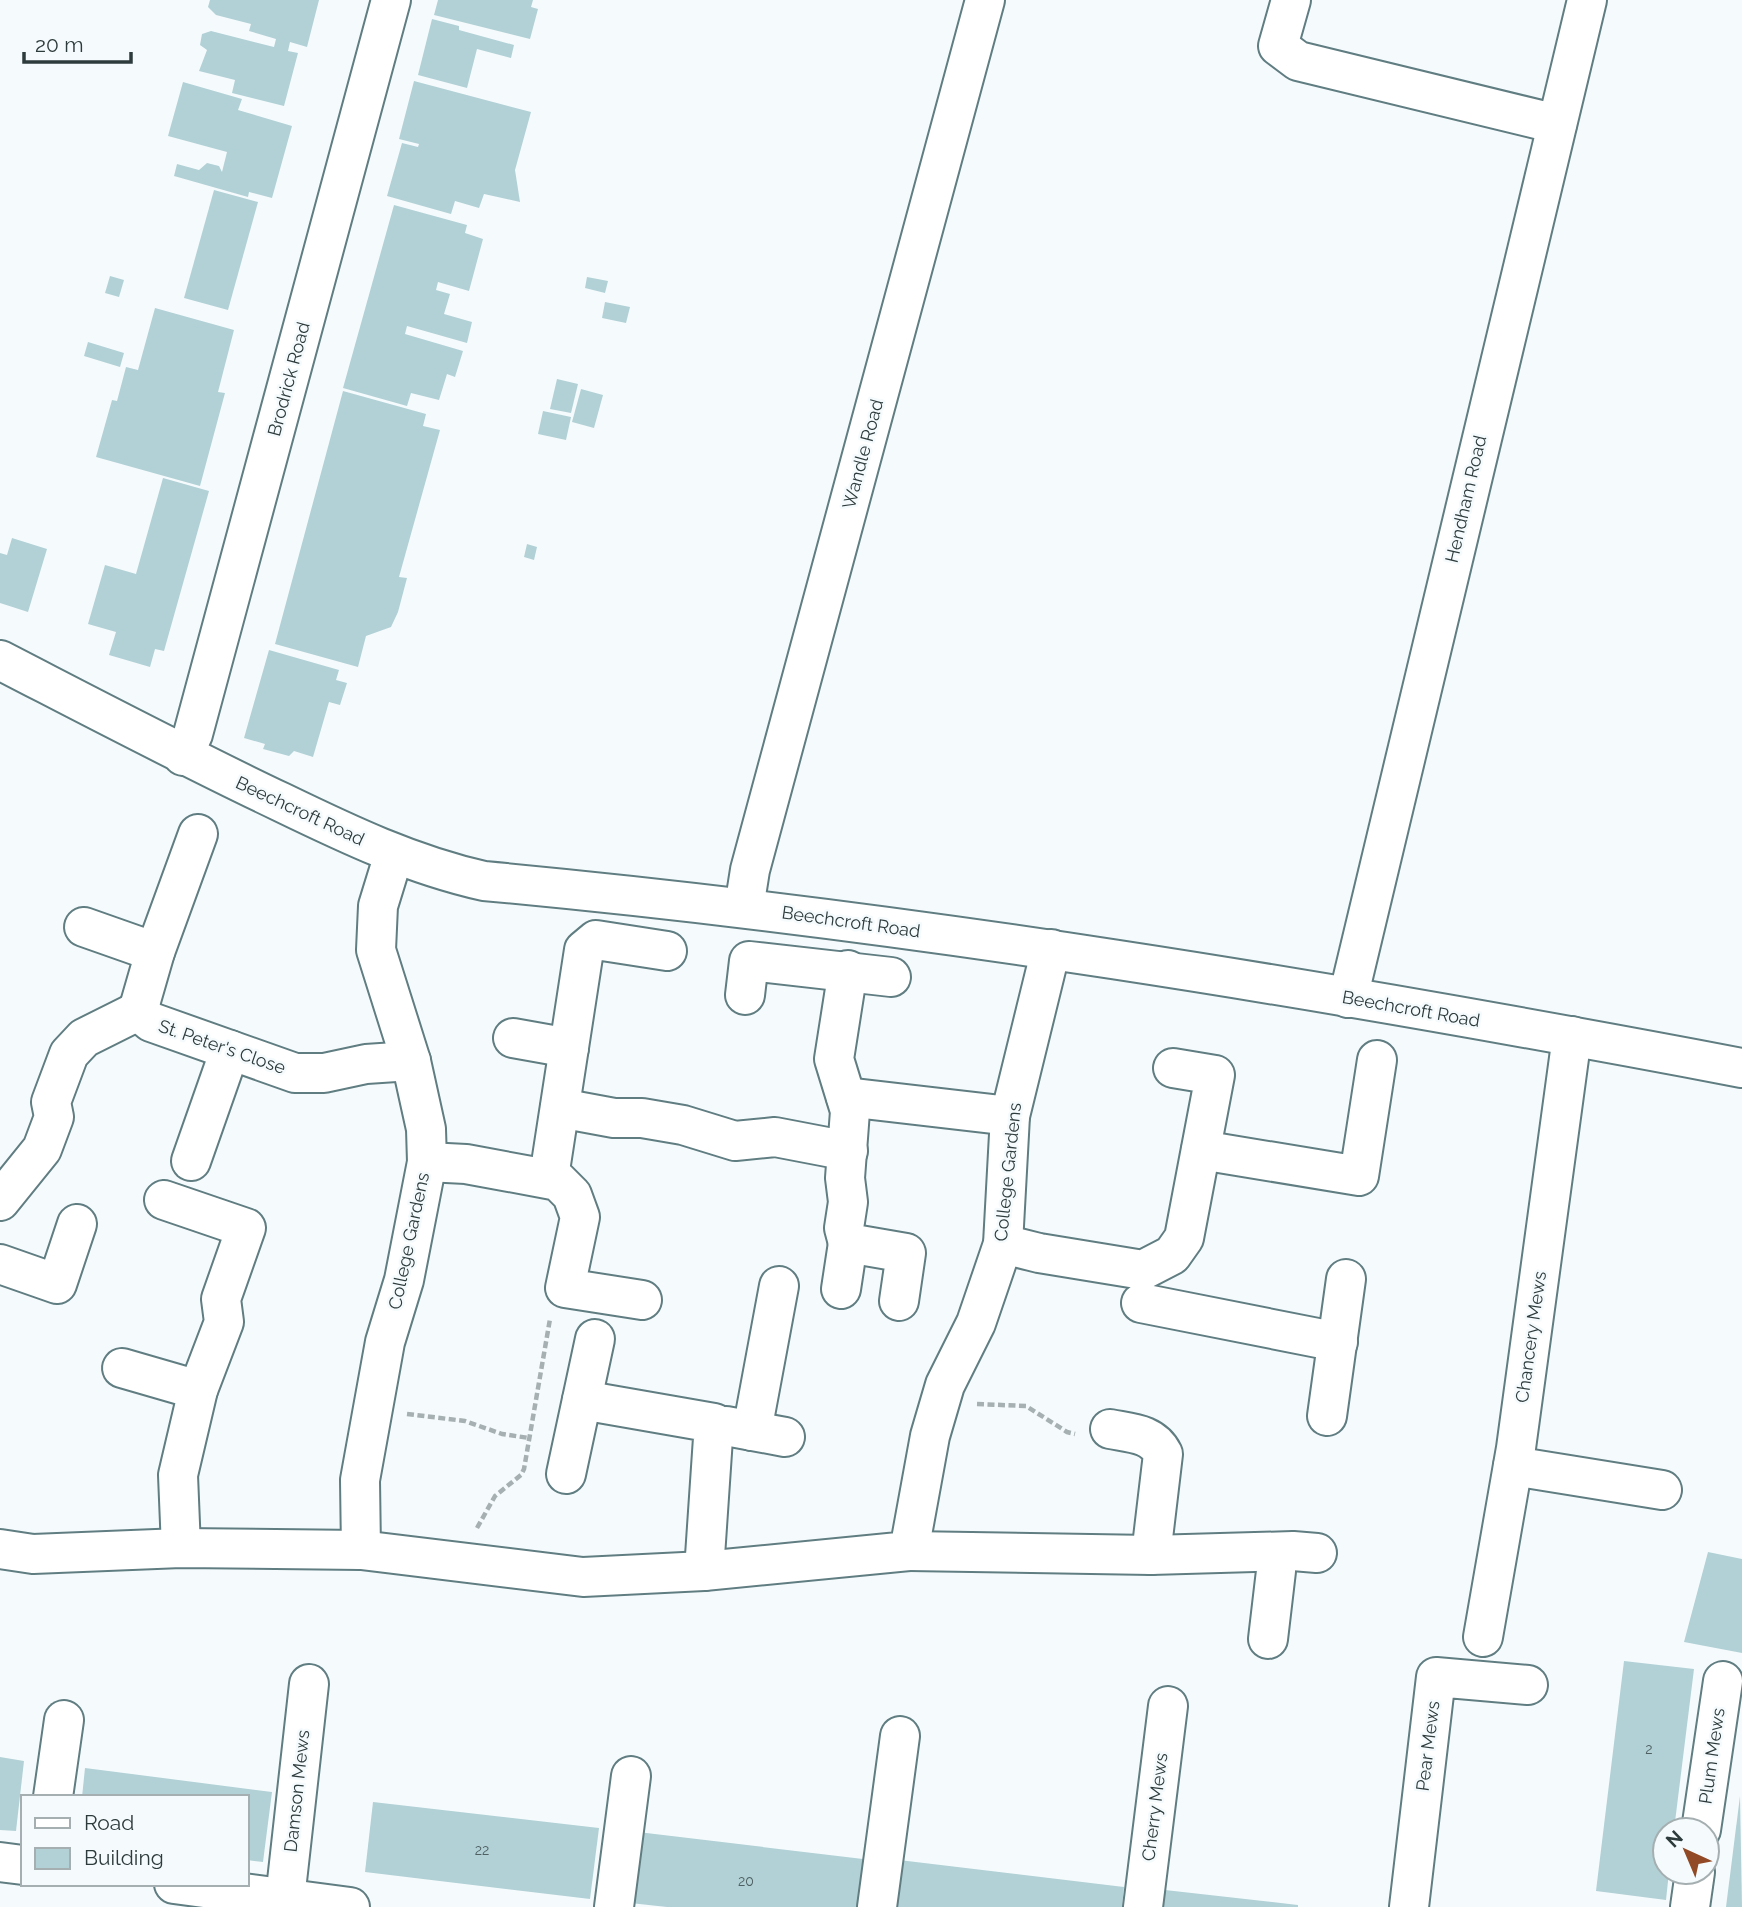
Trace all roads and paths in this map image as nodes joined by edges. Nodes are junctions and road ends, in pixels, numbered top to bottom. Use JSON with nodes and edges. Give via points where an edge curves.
{"nodes":[{"id":1,"x":391,"y":0,"type":"edge"},
{"id":2,"x":985,"y":0,"type":"edge"},
{"id":3,"x":1291,"y":0,"type":"edge"},
{"id":4,"x":1587,"y":0,"type":"edge"},
{"id":5,"x":1557,"y":124,"type":"junction"},
{"id":6,"x":0,"y":660,"type":"edge"},
{"id":7,"x":183,"y":756,"type":"junction"},
{"id":8,"x":198,"y":834,"type":"dead end"},
{"id":9,"x":394,"y":854,"type":"junction"},
{"id":10,"x":744,"y":908,"type":"junction"},
{"id":11,"x":84,"y":927,"type":"dead end"},
{"id":12,"x":1051,"y":950,"type":"junction"},
{"id":13,"x":667,"y":951,"type":"dead end"},
{"id":14,"x":155,"y":952,"type":"junction"},
{"id":15,"x":848,"y":970,"type":"junction"},
{"id":16,"x":891,"y":977,"type":"dead end"},
{"id":17,"x":745,"y":995,"type":"dead end"},
{"id":18,"x":1348,"y":998,"type":"junction"},
{"id":19,"x":138,"y":1011,"type":"junction"},
{"id":20,"x":1572,"y":1036,"type":"junction"},
{"id":21,"x":513,"y":1038,"type":"dead end"},
{"id":22,"x":569,"y":1048,"type":"junction"},
{"id":23,"x":230,"y":1050,"type":"junction"},
{"id":24,"x":1377,"y":1060,"type":"dead end"},
{"id":25,"x":411,"y":1061,"type":"junction"},
{"id":26,"x":1172,"y":1068,"type":"dead end"},
{"id":27,"x":1742,"y":1068,"type":"edge"},
{"id":28,"x":846,"y":1097,"type":"junction"},
{"id":29,"x":560,"y":1108,"type":"junction"},
{"id":30,"x":1010,"y":1116,"type":"junction"},
{"id":31,"x":1201,"y":1150,"type":"junction"},
{"id":32,"x":191,"y":1161,"type":"dead end"},
{"id":33,"x":427,"y":1162,"type":"junction"},
{"id":34,"x":846,"y":1165,"type":"junction"},
{"id":35,"x":549,"y":1177,"type":"junction"},
{"id":36,"x":164,"y":1200,"type":"dead end"},
{"id":37,"x":0,"y":1201,"type":"edge"},
{"id":38,"x":77,"y":1224,"type":"dead end"},
{"id":39,"x":848,"y":1244,"type":"junction"},
{"id":40,"x":1003,"y":1244,"type":"junction"},
{"id":41,"x":0,"y":1264,"type":"edge"},
{"id":42,"x":1346,"y":1279,"type":"dead end"},
{"id":43,"x":779,"y":1286,"type":"dead end"},
{"id":44,"x":565,"y":1288,"type":"junction"},
{"id":45,"x":841,"y":1289,"type":"dead end"},
{"id":46,"x":642,"y":1300,"type":"dead end"},
{"id":47,"x":899,"y":1301,"type":"dead end"},
{"id":48,"x":1141,"y":1301,"type":"junction"},
{"id":49,"x":595,"y":1339,"type":"dead end"},
{"id":50,"x":1338,"y":1342,"type":"junction"},
{"id":51,"x":122,"y":1368,"type":"dead end"},
{"id":52,"x":198,"y":1390,"type":"junction"},
{"id":53,"x":582,"y":1401,"type":"junction"},
{"id":54,"x":404,"y":1402,"type":"dead end"},
{"id":55,"x":1327,"y":1416,"type":"dead end"},
{"id":56,"x":714,"y":1423,"type":"junction"},
{"id":57,"x":1110,"y":1429,"type":"joint"},
{"id":58,"x":930,"y":1436,"type":"junction"},
{"id":59,"x":529,"y":1438,"type":"junction"},
{"id":60,"x":1513,"y":1466,"type":"junction"},
{"id":61,"x":566,"y":1474,"type":"dead end"},
{"id":62,"x":1662,"y":1490,"type":"dead end"},
{"id":63,"x":181,"y":1548,"type":"junction"},
{"id":64,"x":0,"y":1549,"type":"edge"},
{"id":65,"x":362,"y":1550,"type":"junction"},
{"id":66,"x":909,"y":1550,"type":"junction"},
{"id":67,"x":1150,"y":1555,"type":"junction"},
{"id":68,"x":472,"y":1563,"type":"junction"},
{"id":69,"x":704,"y":1571,"type":"junction"},
{"id":70,"x":1483,"y":1637,"type":"dead end"},
{"id":71,"x":1268,"y":1639,"type":"dead end"},
{"id":72,"x":1723,"y":1681,"type":"dead end"},
{"id":73,"x":309,"y":1684,"type":"dead end"},
{"id":74,"x":1528,"y":1685,"type":"dead end"},
{"id":75,"x":1168,"y":1706,"type":"dead end"},
{"id":76,"x":64,"y":1720,"type":"dead end"},
{"id":77,"x":900,"y":1736,"type":"dead end"},
{"id":78,"x":631,"y":1776,"type":"dead end"},
{"id":79,"x":53,"y":1795,"type":"edge"},
{"id":80,"x":1703,"y":1816,"type":"edge"},
{"id":81,"x":0,"y":1862,"type":"edge"},
{"id":82,"x":21,"y":1865,"type":"edge"},
{"id":83,"x":188,"y":1886,"type":"edge"},
{"id":84,"x":1693,"y":1886,"type":"edge"},
{"id":85,"x":300,"y":1902,"type":"edge"},
{"id":86,"x":350,"y":1907,"type":"edge"},
{"id":87,"x":614,"y":1907,"type":"edge"},
{"id":88,"x":877,"y":1907,"type":"edge"},
{"id":89,"x":1143,"y":1907,"type":"edge"},
{"id":90,"x":1409,"y":1907,"type":"edge"},
{"id":91,"x":1690,"y":1907,"type":"edge"}],
"edges":[{"from":1,"to":7,"type":"street","name":"Brodrick Road","via":[[193,734]]},
{"from":2,"to":10,"type":"street","name":"Wandle Road","via":[[756,846]]},
{"from":3,"to":5,"type":"street","via":[[1278,46],[1298,61]]},
{"from":4,"to":5,"type":"street","name":"Hendham Road"},
{"from":5,"to":18,"type":"street","name":"Hendham Road"},
{"from":6,"to":7,"type":"street","name":"Beechcroft Road"},
{"from":7,"to":9,"type":"street","name":"Beechcroft Road"},
{"from":8,"to":14,"type":"street","name":"St. Peter's Close"},
{"from":9,"to":10,"type":"street","name":"Beechcroft Road","via":[[484,881]]},
{"from":9,"to":25,"type":"street","name":"College Gardens","via":[[378,906],[376,950]]},
{"from":10,"to":12,"type":"street","name":"Beechcroft Road"},
{"from":11,"to":14,"type":"street"},
{"from":12,"to":18,"type":"street","name":"Beechcroft Road"},
{"from":12,"to":30,"type":"street","name":"College Gardens"},
{"from":13,"to":22,"type":"street","via":[[596,940],[589,943],[584,950]]},
{"from":14,"to":19,"type":"street","name":"St. Peter's Close"},
{"from":15,"to":16,"type":"street"},
{"from":15,"to":17,"type":"street","via":[[749,961]]},
{"from":15,"to":28,"type":"street","via":[[834,1059]]},
{"from":18,"to":20,"type":"street","name":"Beechcroft Road"},
{"from":19,"to":23,"type":"street","name":"St. Peter's Close","via":[[151,1022]]},
{"from":19,"to":37,"type":"street","via":[[84,1038],[69,1054],[51,1102],[54,1116],[42,1149]]},
{"from":20,"to":27,"type":"street","name":"Beechcroft Road"},
{"from":20,"to":60,"type":"street","name":"Chancery Mews"},
{"from":21,"to":22,"type":"street"},
{"from":22,"to":29,"type":"street"},
{"from":23,"to":25,"type":"street","name":"St. Peter's Close","via":[[295,1073]]},
{"from":23,"to":32,"type":"street"},
{"from":24,"to":31,"type":"street","via":[[1359,1176]]},
{"from":25,"to":33,"type":"street","name":"College Gardens","via":[[426,1129]]},
{"from":26,"to":31,"type":"street","via":[[1215,1075]]},
{"from":28,"to":30,"type":"street"},
{"from":28,"to":34,"type":"street","via":[[850,1111]]},
{"from":29,"to":34,"type":"street","via":[[683,1125],[735,1142],[775,1138]]},
{"from":29,"to":35,"type":"street"},
{"from":30,"to":40,"type":"street","name":"College Gardens"},
{"from":31,"to":48,"type":"street","via":[[1184,1238]]},
{"from":33,"to":35,"type":"street"},
{"from":33,"to":65,"type":"street","name":"College Gardens","via":[[360,1480]]},
{"from":34,"to":39,"type":"street","via":[[844,1228]]},
{"from":35,"to":44,"type":"street","via":[[558,1181],[579,1208]]},
{"from":36,"to":52,"type":"street","via":[[246,1228],[221,1299],[225,1322]]},
{"from":38,"to":41,"type":"street","via":[[57,1284]]},
{"from":39,"to":45,"type":"street"},
{"from":39,"to":47,"type":"street","via":[[906,1253]]},
{"from":40,"to":48,"type":"street","via":[[1039,1253]]},
{"from":40,"to":58,"type":"street","name":"College Gardens","via":[[976,1323],[945,1385]]},
{"from":42,"to":50,"type":"street"},
{"from":43,"to":56,"type":"street","via":[[769,1434]]},
{"from":44,"to":46,"type":"street"},
{"from":44,"to":59,"type":"path","via":[[554,1297]]},
{"from":48,"to":50,"type":"street"},
{"from":49,"to":53,"type":"street"},
{"from":50,"to":55,"type":"street"},
{"from":51,"to":52,"type":"street"},
{"from":52,"to":63,"type":"street","via":[[178,1475]]},
{"from":53,"to":56,"type":"street"},
{"from":53,"to":61,"type":"street"},
{"from":54,"to":59,"type":"path","via":[[402,1413],[465,1421]]},
{"from":56,"to":69,"type":"street"},
{"from":57,"to":58,"type":"path","via":[[1096,1438],[1067,1432],[1026,1406],[985,1403],[977,1404],[947,1436]]},
{"from":57,"to":67,"type":"street","via":[[1146,1436],[1158,1443],[1163,1454]]},
{"from":58,"to":66,"type":"street","name":"College Gardens"},
{"from":59,"to":68,"type":"path","via":[[521,1475],[495,1496],[478,1524]]},
{"from":60,"to":62,"type":"street"},
{"from":60,"to":70,"type":"street","name":"Chancery Mews"},
{"from":63,"to":64,"type":"street","via":[[33,1554]]},
{"from":63,"to":65,"type":"street"},
{"from":65,"to":68,"type":"street"},
{"from":66,"to":67,"type":"street"},
{"from":66,"to":69,"type":"street"},
{"from":67,"to":71,"type":"street","via":[[1295,1552],[1276,1571]]},
{"from":68,"to":69,"type":"street","via":[[583,1577]]},
{"from":72,"to":80,"type":"street","name":"Plum Mews"},
{"from":73,"to":85,"type":"street","name":"Damson Mews"},
{"from":74,"to":90,"type":"street","name":"Pear Mews","via":[[1436,1677]]},
{"from":75,"to":89,"type":"street","name":"Cherry Mews"},
{"from":76,"to":79,"type":"street"},
{"from":77,"to":88,"type":"street"},
{"from":78,"to":87,"type":"street"},
{"from":81,"to":82,"type":"street"},
{"from":83,"to":85,"type":"street"},
{"from":84,"to":91,"type":"street"},
{"from":85,"to":86,"type":"street"}]}
